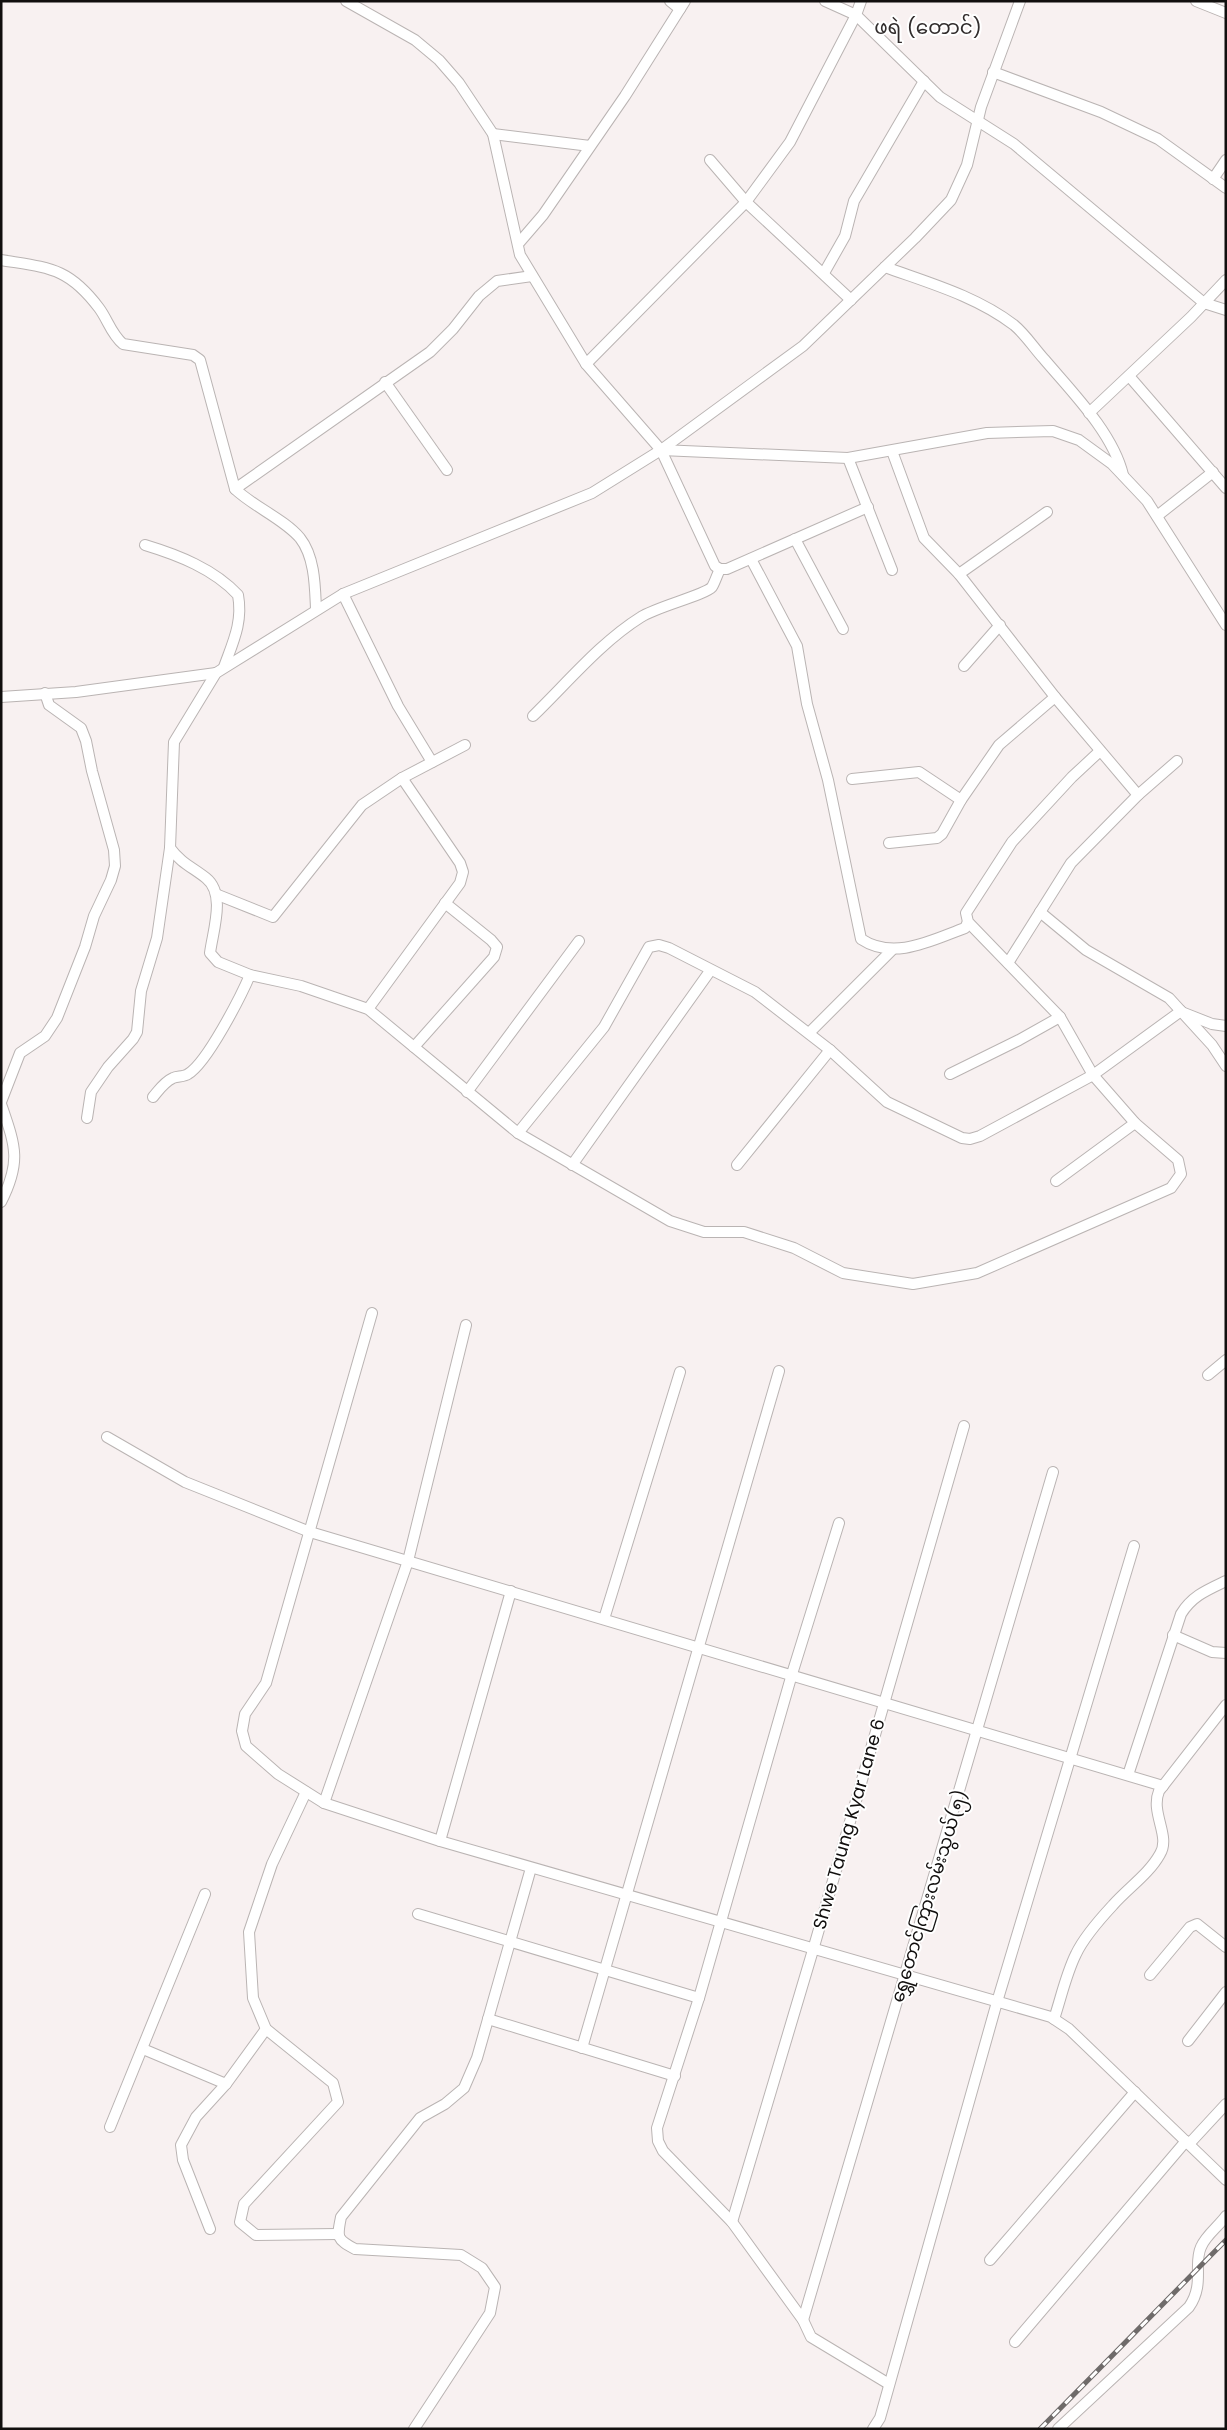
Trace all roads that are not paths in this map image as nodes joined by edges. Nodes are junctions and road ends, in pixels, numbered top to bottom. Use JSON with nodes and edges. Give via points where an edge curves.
{"nodes":[{"id":1,"x":346,"y":1,"type":"edge"},
{"id":2,"x":670,"y":1,"type":"edge"},
{"id":3,"x":825,"y":1,"type":"edge"},
{"id":4,"x":860,"y":1,"type":"edge"},
{"id":5,"x":1020,"y":1,"type":"edge"},
{"id":6,"x":1196,"y":1,"type":"edge"},
{"id":7,"x":683,"y":5,"type":"edge"},
{"id":8,"x":1226,"y":13,"type":"edge"},
{"id":9,"x":856,"y":15,"type":"junction"},
{"id":10,"x":994,"y":72,"type":"junction"},
{"id":11,"x":924,"y":81,"type":"junction"},
{"id":12,"x":977,"y":120,"type":"junction"},
{"id":13,"x":493,"y":134,"type":"junction"},
{"id":14,"x":590,"y":146,"type":"junction"},
{"id":15,"x":710,"y":160,"type":"dead end"},
{"id":16,"x":1226,"y":160,"type":"edge"},
{"id":17,"x":1212,"y":178,"type":"junction"},
{"id":18,"x":1226,"y":188,"type":"edge"},
{"id":19,"x":746,"y":202,"type":"junction"},
{"id":20,"x":518,"y":244,"type":"junction"},
{"id":21,"x":1,"y":260,"type":"edge"},
{"id":22,"x":885,"y":267,"type":"junction"},
{"id":23,"x":824,"y":273,"type":"junction"},
{"id":24,"x":532,"y":276,"type":"junction"},
{"id":25,"x":1226,"y":280,"type":"edge"},
{"id":26,"x":851,"y":300,"type":"junction"},
{"id":27,"x":1204,"y":303,"type":"junction"},
{"id":28,"x":1226,"y":310,"type":"edge"},
{"id":29,"x":586,"y":364,"type":"junction"},
{"id":30,"x":1129,"y":376,"type":"junction"},
{"id":31,"x":385,"y":382,"type":"junction"},
{"id":32,"x":1089,"y":413,"type":"junction"},
{"id":33,"x":661,"y":450,"type":"junction"},
{"id":34,"x":892,"y":451,"type":"junction"},
{"id":35,"x":848,"y":458,"type":"junction"},
{"id":36,"x":447,"y":470,"type":"dead end"},
{"id":37,"x":1213,"y":472,"type":"junction"},
{"id":38,"x":1124,"y":476,"type":"junction"},
{"id":39,"x":1226,"y":488,"type":"edge"},
{"id":40,"x":235,"y":489,"type":"junction"},
{"id":41,"x":868,"y":507,"type":"junction"},
{"id":42,"x":1046,"y":512,"type":"dead end"},
{"id":43,"x":1157,"y":516,"type":"junction"},
{"id":44,"x":795,"y":539,"type":"junction"},
{"id":45,"x":146,"y":545,"type":"dead end"},
{"id":46,"x":751,"y":559,"type":"junction"},
{"id":47,"x":720,"y":569,"type":"junction"},
{"id":48,"x":892,"y":570,"type":"dead end"},
{"id":49,"x":959,"y":574,"type":"junction"},
{"id":50,"x":343,"y":594,"type":"junction"},
{"id":51,"x":316,"y":609,"type":"junction"},
{"id":52,"x":1000,"y":625,"type":"junction"},
{"id":53,"x":1226,"y":625,"type":"edge"},
{"id":54,"x":843,"y":629,"type":"dead end"},
{"id":55,"x":964,"y":666,"type":"dead end"},
{"id":56,"x":220,"y":670,"type":"junction"},
{"id":57,"x":45,"y":693,"type":"junction"},
{"id":58,"x":1,"y":697,"type":"edge"},
{"id":59,"x":1055,"y":697,"type":"junction"},
{"id":60,"x":533,"y":716,"type":"dead end"},
{"id":61,"x":465,"y":745,"type":"dead end"},
{"id":62,"x":1100,"y":751,"type":"junction"},
{"id":63,"x":1177,"y":761,"type":"dead end"},
{"id":64,"x":432,"y":762,"type":"junction"},
{"id":65,"x":402,"y":778,"type":"junction"},
{"id":66,"x":852,"y":779,"type":"dead end"},
{"id":67,"x":1138,"y":795,"type":"junction"},
{"id":68,"x":961,"y":800,"type":"junction"},
{"id":69,"x":889,"y":843,"type":"dead end"},
{"id":70,"x":170,"y":848,"type":"junction"},
{"id":71,"x":218,"y":895,"type":"junction"},
{"id":72,"x":445,"y":903,"type":"junction"},
{"id":73,"x":1040,"y":912,"type":"junction"},
{"id":74,"x":968,"y":922,"type":"junction"},
{"id":75,"x":579,"y":941,"type":"dead end"},
{"id":76,"x":892,"y":950,"type":"junction"},
{"id":77,"x":1008,"y":963,"type":"junction"},
{"id":78,"x":710,"y":970,"type":"junction"},
{"id":79,"x":250,"y":975,"type":"junction"},
{"id":80,"x":368,"y":1009,"type":"junction"},
{"id":81,"x":1181,"y":1011,"type":"junction"},
{"id":82,"x":1060,"y":1016,"type":"junction"},
{"id":83,"x":1226,"y":1026,"type":"edge"},
{"id":84,"x":809,"y":1033,"type":"junction"},
{"id":85,"x":414,"y":1047,"type":"junction"},
{"id":86,"x":830,"y":1050,"type":"junction"},
{"id":87,"x":1226,"y":1066,"type":"edge"},
{"id":88,"x":950,"y":1074,"type":"dead end"},
{"id":89,"x":1093,"y":1075,"type":"junction"},
{"id":90,"x":467,"y":1092,"type":"junction"},
{"id":91,"x":153,"y":1097,"type":"dead end"},
{"id":92,"x":1,"y":1103,"type":"edge"},
{"id":93,"x":87,"y":1118,"type":"dead end"},
{"id":94,"x":1135,"y":1123,"type":"junction"},
{"id":95,"x":518,"y":1133,"type":"junction"},
{"id":96,"x":572,"y":1164,"type":"junction"},
{"id":97,"x":737,"y":1165,"type":"dead end"},
{"id":98,"x":1056,"y":1181,"type":"dead end"},
{"id":99,"x":1,"y":1202,"type":"edge"},
{"id":100,"x":372,"y":1313,"type":"dead end"},
{"id":101,"x":466,"y":1325,"type":"dead end"},
{"id":102,"x":1226,"y":1360,"type":"edge"},
{"id":103,"x":779,"y":1371,"type":"dead end"},
{"id":104,"x":680,"y":1372,"type":"dead end"},
{"id":105,"x":1208,"y":1375,"type":"dead end"},
{"id":106,"x":964,"y":1426,"type":"dead end"},
{"id":107,"x":107,"y":1437,"type":"dead end"},
{"id":108,"x":1053,"y":1472,"type":"dead end"},
{"id":109,"x":839,"y":1522,"type":"dead end"},
{"id":110,"x":310,"y":1532,"type":"junction"},
{"id":111,"x":1134,"y":1546,"type":"dead end"},
{"id":112,"x":408,"y":1561,"type":"junction"},
{"id":113,"x":1226,"y":1581,"type":"edge"},
{"id":114,"x":511,"y":1591,"type":"junction"},
{"id":115,"x":604,"y":1618,"type":"junction"},
{"id":116,"x":1173,"y":1635,"type":"junction"},
{"id":117,"x":697,"y":1646,"type":"junction"},
{"id":118,"x":1226,"y":1654,"type":"edge"},
{"id":119,"x":792,"y":1674,"type":"junction"},
{"id":120,"x":884,"y":1702,"type":"junction"},
{"id":121,"x":1226,"y":1705,"type":"edge"},
{"id":122,"x":978,"y":1730,"type":"junction"},
{"id":123,"x":1071,"y":1758,"type":"junction"},
{"id":124,"x":1128,"y":1776,"type":"junction"},
{"id":125,"x":1163,"y":1786,"type":"junction"},
{"id":126,"x":306,"y":1792,"type":"junction"},
{"id":127,"x":324,"y":1803,"type":"junction"},
{"id":128,"x":440,"y":1841,"type":"junction"},
{"id":129,"x":530,"y":1868,"type":"junction"},
{"id":130,"x":205,"y":1894,"type":"dead end"},
{"id":131,"x":626,"y":1896,"type":"junction"},
{"id":132,"x":418,"y":1914,"type":"dead end"},
{"id":133,"x":720,"y":1923,"type":"junction"},
{"id":134,"x":509,"y":1943,"type":"junction"},
{"id":135,"x":1226,"y":1947,"type":"edge"},
{"id":136,"x":813,"y":1950,"type":"junction"},
{"id":137,"x":604,"y":1971,"type":"junction"},
{"id":138,"x":1150,"y":1975,"type":"dead end"},
{"id":139,"x":905,"y":1976,"type":"junction"},
{"id":140,"x":1226,"y":1992,"type":"edge"},
{"id":141,"x":699,"y":1998,"type":"junction"},
{"id":142,"x":997,"y":2002,"type":"junction"},
{"id":143,"x":1054,"y":2019,"type":"junction"},
{"id":144,"x":488,"y":2020,"type":"junction"},
{"id":145,"x":266,"y":2029,"type":"junction"},
{"id":146,"x":1188,"y":2041,"type":"dead end"},
{"id":147,"x":582,"y":2048,"type":"junction"},
{"id":148,"x":143,"y":2049,"type":"junction"},
{"id":149,"x":675,"y":2076,"type":"junction"},
{"id":150,"x":226,"y":2084,"type":"junction"},
{"id":151,"x":1134,"y":2092,"type":"junction"},
{"id":152,"x":1226,"y":2104,"type":"edge"},
{"id":153,"x":110,"y":2127,"type":"dead end"},
{"id":154,"x":1187,"y":2143,"type":"junction"},
{"id":155,"x":1226,"y":2180,"type":"edge"},
{"id":156,"x":1226,"y":2216,"type":"edge"},
{"id":157,"x":732,"y":2222,"type":"junction"},
{"id":158,"x":210,"y":2229,"type":"dead end"},
{"id":159,"x":337,"y":2234,"type":"junction"},
{"id":160,"x":990,"y":2260,"type":"dead end"},
{"id":161,"x":802,"y":2320,"type":"junction"},
{"id":162,"x":1015,"y":2342,"type":"dead end"},
{"id":163,"x":889,"y":2384,"type":"junction"},
{"id":164,"x":414,"y":2429,"type":"edge"},
{"id":165,"x":873,"y":2429,"type":"edge"},
{"id":166,"x":1058,"y":2429,"type":"edge"}],
"edges":[{"from":1,"to":13,"type":"street","via":[[415,40],[440,60]]},
{"from":2,"to":7,"type":"street"},
{"from":3,"to":9,"type":"street"},
{"from":4,"to":9,"type":"street"},
{"from":5,"to":10,"type":"street"},
{"from":6,"to":8,"type":"street"},
{"from":7,"to":14,"type":"street"},
{"from":9,"to":11,"type":"street"},
{"from":9,"to":19,"type":"street","via":[[790,142]]},
{"from":10,"to":12,"type":"street"},
{"from":10,"to":17,"type":"street","via":[[1101,112],[1158,139]]},
{"from":11,"to":12,"type":"street","via":[[940,97]]},
{"from":11,"to":23,"type":"street","via":[[854,201],[845,236]]},
{"from":12,"to":22,"type":"street","via":[[967,165],[951,200]]},
{"from":12,"to":27,"type":"street","via":[[1014,144]]},
{"from":13,"to":14,"type":"street"},
{"from":13,"to":20,"type":"street"},
{"from":14,"to":20,"type":"street","via":[[543,215]]},
{"from":15,"to":19,"type":"street"},
{"from":16,"to":17,"type":"street"},
{"from":17,"to":18,"type":"street"},
{"from":19,"to":23,"type":"street"},
{"from":19,"to":29,"type":"street"},
{"from":20,"to":24,"type":"street","via":[[520,255]]},
{"from":21,"to":40,"type":"street","via":[[60,271],[81,287],[100,309],[116,338],[123,344],[193,354],[200,360]]},
{"from":22,"to":26,"type":"street"},
{"from":22,"to":32,"type":"street","via":[[952,291],[1015,326]]},
{"from":23,"to":26,"type":"street"},
{"from":24,"to":29,"type":"street"},
{"from":24,"to":31,"type":"street","via":[[498,281],[479,296],[430,352]]},
{"from":25,"to":27,"type":"street"},
{"from":26,"to":33,"type":"street","via":[[803,346]]},
{"from":27,"to":28,"type":"street"},
{"from":27,"to":30,"type":"street"},
{"from":29,"to":33,"type":"street"},
{"from":30,"to":32,"type":"street"},
{"from":30,"to":37,"type":"street"},
{"from":31,"to":36,"type":"street"},
{"from":31,"to":40,"type":"street"},
{"from":32,"to":38,"type":"street","via":[[1120,461]]},
{"from":33,"to":35,"type":"street"},
{"from":33,"to":47,"type":"street","via":[[715,566]]},
{"from":33,"to":50,"type":"street","via":[[592,493]]},
{"from":34,"to":35,"type":"street"},
{"from":34,"to":38,"type":"street","via":[[987,433],[1053,431],[1079,440]]},
{"from":34,"to":49,"type":"street","via":[[924,538]]},
{"from":35,"to":41,"type":"street"},
{"from":37,"to":39,"type":"street"},
{"from":37,"to":43,"type":"street"},
{"from":38,"to":43,"type":"street"},
{"from":40,"to":51,"type":"street","via":[[300,538],[314,578]]},
{"from":41,"to":44,"type":"street"},
{"from":41,"to":48,"type":"street"},
{"from":42,"to":49,"type":"street"},
{"from":43,"to":53,"type":"street"},
{"from":44,"to":46,"type":"street"},
{"from":44,"to":54,"type":"street"},
{"from":45,"to":56,"type":"street","via":[[182,556],[238,595],[241,610],[238,631]]},
{"from":46,"to":47,"type":"street"},
{"from":46,"to":76,"type":"street","via":[[797,646],[807,704],[830,789],[862,939]]},
{"from":47,"to":60,"type":"street","via":[[711,588],[703,593],[643,615],[620,631]]},
{"from":49,"to":52,"type":"street"},
{"from":50,"to":51,"type":"street"},
{"from":50,"to":64,"type":"street","via":[[398,706]]},
{"from":51,"to":56,"type":"street"},
{"from":52,"to":55,"type":"street"},
{"from":52,"to":59,"type":"street"},
{"from":56,"to":57,"type":"street","via":[[76,692]]},
{"from":56,"to":70,"type":"street","via":[[174,742]]},
{"from":57,"to":58,"type":"street"},
{"from":57,"to":92,"type":"street","via":[[49,705],[81,728],[114,850],[115,866],[57,1018],[45,1036],[20,1053]]},
{"from":59,"to":62,"type":"street"},
{"from":59,"to":68,"type":"street","via":[[1000,745]]},
{"from":61,"to":64,"type":"street"},
{"from":62,"to":67,"type":"street"},
{"from":62,"to":74,"type":"street","via":[[1012,842],[966,913]]},
{"from":63,"to":67,"type":"street"},
{"from":64,"to":65,"type":"street"},
{"from":65,"to":71,"type":"street","via":[[362,805],[273,917]]},
{"from":65,"to":72,"type":"street","via":[[460,863],[463,872],[460,883]]},
{"from":66,"to":68,"type":"street","via":[[919,772]]},
{"from":67,"to":73,"type":"street","via":[[1071,863]]},
{"from":68,"to":69,"type":"street","via":[[937,838]]},
{"from":70,"to":71,"type":"street","via":[[181,862],[214,885]]},
{"from":70,"to":93,"type":"street","via":[[157,938],[141,991],[137,1032],[91,1092]]},
{"from":71,"to":79,"type":"street","via":[[210,953],[218,962]]},
{"from":72,"to":80,"type":"street"},
{"from":72,"to":85,"type":"street","via":[[497,947],[494,958]]},
{"from":73,"to":77,"type":"street"},
{"from":73,"to":81,"type":"street","via":[[1086,950],[1150,985]]},
{"from":74,"to":76,"type":"street","via":[[964,928],[915,946]]},
{"from":74,"to":77,"type":"street"},
{"from":75,"to":90,"type":"street"},
{"from":76,"to":84,"type":"street"},
{"from":77,"to":82,"type":"street"},
{"from":78,"to":84,"type":"street","via":[[755,992]]},
{"from":78,"to":95,"type":"street","via":[[669,948],[659,945],[648,947],[604,1027]]},
{"from":78,"to":96,"type":"street"},
{"from":79,"to":80,"type":"street","via":[[301,986]]},
{"from":79,"to":91,"type":"street","via":[[204,1057],[188,1074],[172,1078]]},
{"from":80,"to":85,"type":"street"},
{"from":81,"to":83,"type":"street","via":[[1212,1024]]},
{"from":81,"to":87,"type":"street"},
{"from":81,"to":89,"type":"street"},
{"from":82,"to":88,"type":"street","via":[[1020,1040]]},
{"from":82,"to":89,"type":"street"},
{"from":84,"to":86,"type":"street"},
{"from":85,"to":90,"type":"street"},
{"from":86,"to":89,"type":"street","via":[[887,1102],[970,1139]]},
{"from":86,"to":97,"type":"street"},
{"from":89,"to":94,"type":"street"},
{"from":90,"to":95,"type":"street"},
{"from":92,"to":99,"type":"street","via":[[16,1148],[15,1165]]},
{"from":94,"to":96,"type":"street","via":[[1178,1160],[1181,1174],[1171,1188],[977,1273],[913,1284],[843,1273],[794,1248],[744,1232],[704,1232],[670,1221]]},
{"from":94,"to":98,"type":"street"},
{"from":95,"to":96,"type":"street"},
{"from":100,"to":110,"type":"street"},
{"from":101,"to":112,"type":"street"},
{"from":102,"to":105,"type":"street"},
{"from":103,"to":117,"type":"street"},
{"from":104,"to":115,"type":"street"},
{"from":106,"to":120,"type":"street","name":"Shwe Taung Kyar Lane 6"},
{"from":107,"to":110,"type":"street","via":[[185,1482]]},
{"from":108,"to":122,"type":"street","name":"ရွှေတောင်ကြားလမ်းသွယ်(၅)"},
{"from":109,"to":119,"type":"street"},
{"from":110,"to":112,"type":"street"},
{"from":110,"to":126,"type":"street","via":[[266,1683],[245,1714],[242,1731],[246,1746],[278,1774]]},
{"from":111,"to":123,"type":"street"},
{"from":112,"to":114,"type":"street"},
{"from":112,"to":127,"type":"street"},
{"from":113,"to":116,"type":"street","via":[[1188,1602]]},
{"from":114,"to":115,"type":"street"},
{"from":114,"to":128,"type":"street"},
{"from":115,"to":117,"type":"street"},
{"from":116,"to":118,"type":"street","via":[[1212,1652]]},
{"from":116,"to":124,"type":"street"},
{"from":117,"to":119,"type":"street"},
{"from":117,"to":131,"type":"street"},
{"from":119,"to":120,"type":"street"},
{"from":119,"to":133,"type":"street"},
{"from":120,"to":122,"type":"street"},
{"from":120,"to":136,"type":"street","name":"Shwe Taung Kyar Lane 6"},
{"from":121,"to":125,"type":"street"},
{"from":122,"to":123,"type":"street"},
{"from":122,"to":139,"type":"street","name":"ရွှေတောင်ကြားလမ်းသွယ်(၅)"},
{"from":123,"to":124,"type":"street"},
{"from":123,"to":142,"type":"street"},
{"from":124,"to":125,"type":"street"},
{"from":125,"to":143,"type":"street","via":[[1156,1800],[1163,1838],[1161,1854],[1081,1945]]},
{"from":126,"to":127,"type":"street"},
{"from":126,"to":145,"type":"street","via":[[272,1864],[249,1932],[253,1998]]},
{"from":127,"to":128,"type":"street"},
{"from":128,"to":129,"type":"street"},
{"from":129,"to":131,"type":"street"},
{"from":129,"to":134,"type":"street"},
{"from":130,"to":148,"type":"street"},
{"from":131,"to":133,"type":"street"},
{"from":131,"to":137,"type":"street"},
{"from":132,"to":134,"type":"street"},
{"from":133,"to":136,"type":"street"},
{"from":133,"to":141,"type":"street"},
{"from":134,"to":137,"type":"street"},
{"from":134,"to":144,"type":"street"},
{"from":135,"to":138,"type":"street","via":[[1197,1924],[1190,1927]]},
{"from":136,"to":139,"type":"street"},
{"from":136,"to":157,"type":"street","name":"Shwe Taung Kyar Lane 6"},
{"from":137,"to":141,"type":"street"},
{"from":137,"to":147,"type":"street"},
{"from":139,"to":142,"type":"street"},
{"from":139,"to":161,"type":"street","name":"ရွှေတောင်ကြားလမ်းသွယ်(၅)"},
{"from":140,"to":146,"type":"street"},
{"from":141,"to":149,"type":"street"},
{"from":142,"to":143,"type":"street"},
{"from":142,"to":163,"type":"street"},
{"from":143,"to":151,"type":"street","via":[[1069,2029]]},
{"from":144,"to":147,"type":"street"},
{"from":144,"to":159,"type":"street","via":[[464,2088],[445,2104],[420,2118],[342,2217]]},
{"from":145,"to":150,"type":"street"},
{"from":145,"to":159,"type":"street","via":[[333,2083],[338,2102],[244,2204],[240,2222],[256,2234]]},
{"from":147,"to":149,"type":"street"},
{"from":148,"to":150,"type":"street"},
{"from":148,"to":153,"type":"street"},
{"from":149,"to":157,"type":"street","via":[[657,2128],[658,2141],[662,2151]]},
{"from":150,"to":158,"type":"street","via":[[196,2117],[181,2145],[183,2160]]},
{"from":151,"to":154,"type":"street"},
{"from":151,"to":160,"type":"street"},
{"from":152,"to":154,"type":"street"},
{"from":154,"to":155,"type":"street"},
{"from":154,"to":162,"type":"street"},
{"from":156,"to":166,"type":"street","via":[[1200,2249],[1197,2287],[1188,2307]]},
{"from":157,"to":161,"type":"street"},
{"from":159,"to":164,"type":"street","via":[[341,2242],[355,2249],[461,2255],[482,2268],[495,2287],[490,2314]]},
{"from":161,"to":163,"type":"street","via":[[818,2342]]},
{"from":163,"to":165,"type":"street","via":[[880,2418]]}]}
